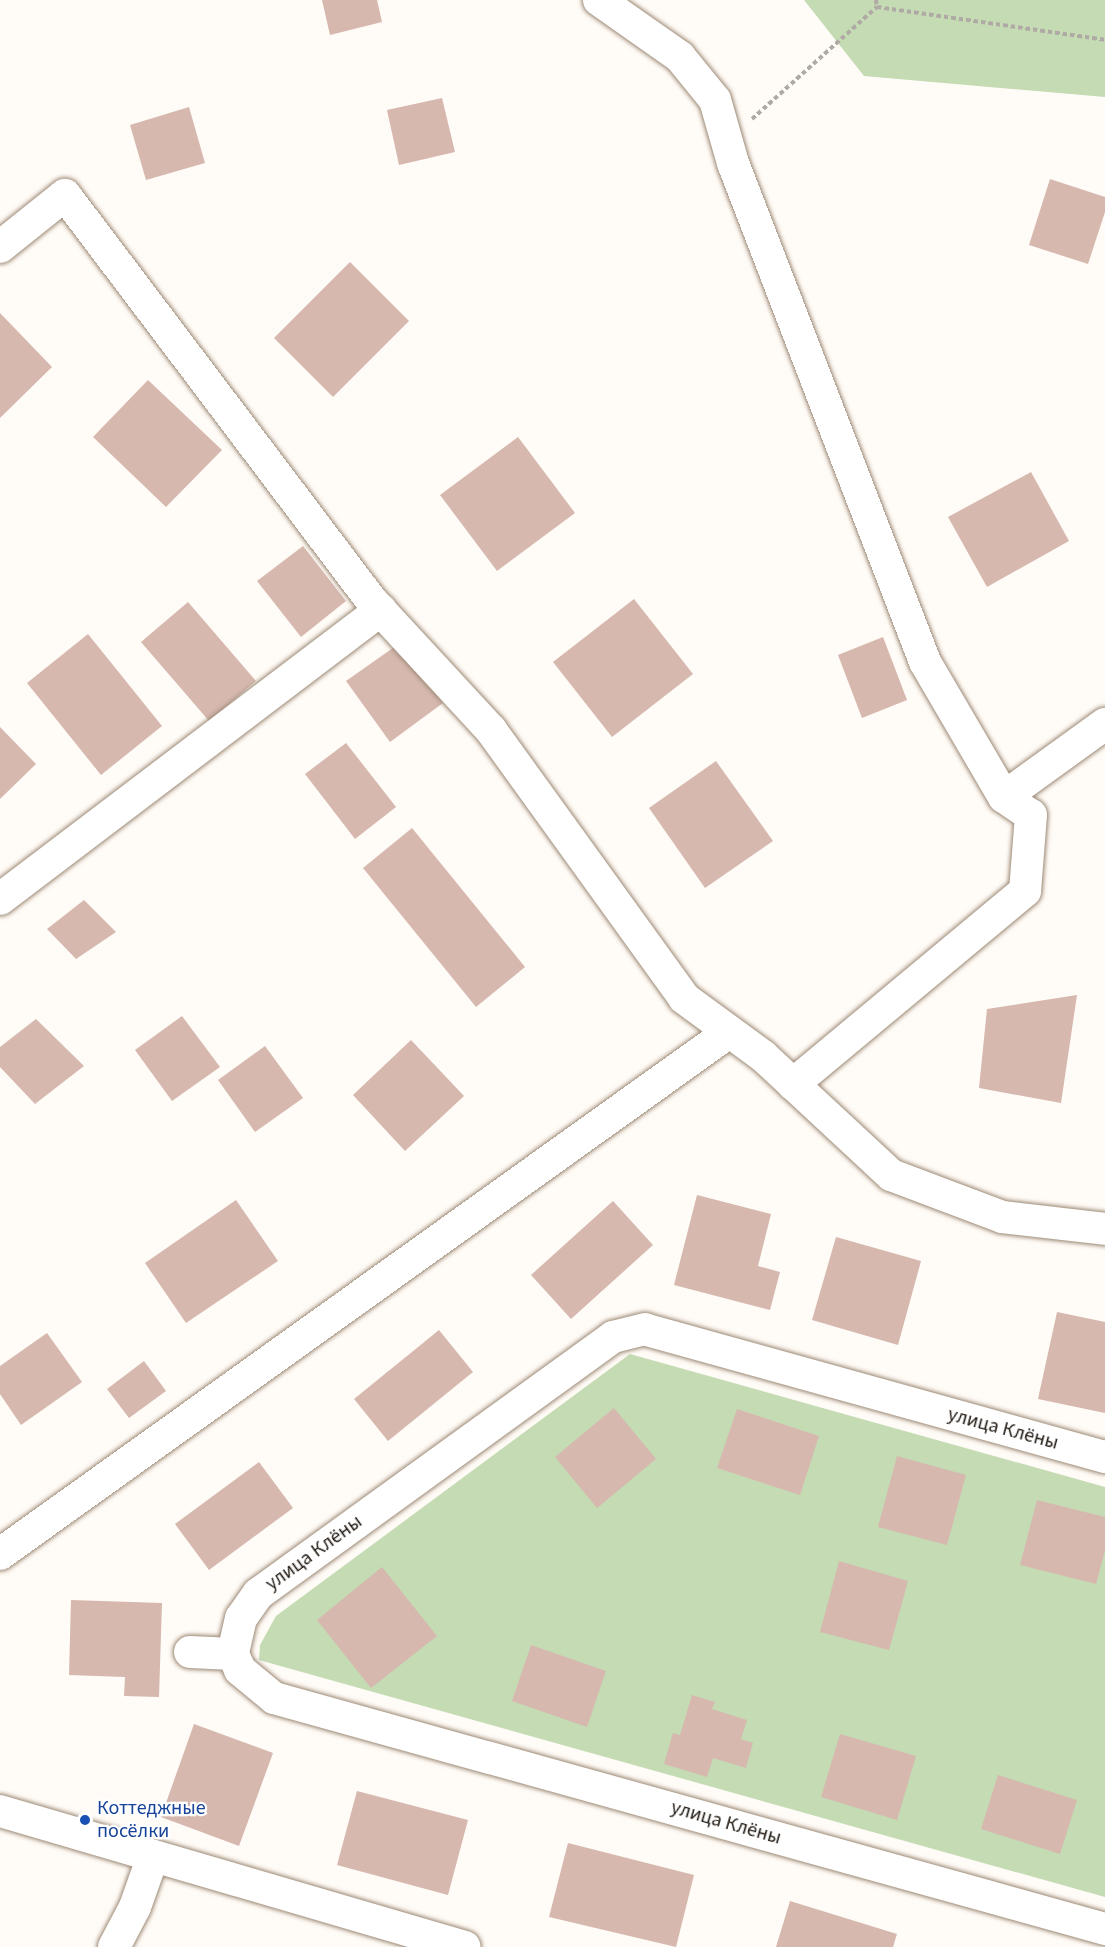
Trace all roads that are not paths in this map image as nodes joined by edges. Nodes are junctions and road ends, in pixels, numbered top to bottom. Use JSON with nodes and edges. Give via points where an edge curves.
{"nodes":[{"id":1,"x":601,"y":0,"type":"edge"},
{"id":2,"x":0,"y":247,"type":"edge"},
{"id":3,"x":381,"y":610,"type":"junction"},
{"id":4,"x":1105,"y":724,"type":"edge"},
{"id":5,"x":1004,"y":797,"type":"junction"},
{"id":6,"x":0,"y":898,"type":"edge"},
{"id":7,"x":729,"y":1032,"type":"junction"},
{"id":8,"x":793,"y":1084,"type":"junction"},
{"id":9,"x":1105,"y":1229,"type":"edge"},
{"id":10,"x":1105,"y":1458,"type":"edge"},
{"id":11,"x":0,"y":1554,"type":"edge"},
{"id":12,"x":190,"y":1652,"type":"dead end"},
{"id":13,"x":233,"y":1654,"type":"junction"},
{"id":14,"x":0,"y":1811,"type":"edge"},
{"id":15,"x":153,"y":1856,"type":"junction"},
{"id":16,"x":1105,"y":1929,"type":"edge"},
{"id":17,"x":416,"y":1940,"type":"edge"},
{"id":18,"x":114,"y":1947,"type":"edge"},
{"id":19,"x":464,"y":1947,"type":"edge"}],
"edges":[{"from":1,"to":5,"type":"street","via":[[680,57],[714,100],[925,662]]},
{"from":2,"to":3,"type":"street","via":[[65,195]]},
{"from":3,"to":6,"type":"street"},
{"from":3,"to":7,"type":"street","via":[[491,730],[684,998]]},
{"from":4,"to":5,"type":"street"},
{"from":5,"to":8,"type":"street","via":[[1030,815],[1024,891]]},
{"from":7,"to":8,"type":"street"},
{"from":7,"to":11,"type":"street"},
{"from":8,"to":9,"type":"street","via":[[891,1175],[1002,1217]]},
{"from":10,"to":13,"type":"street","name":"улица Клёны","via":[[645,1329],[613,1337],[258,1594],[241,1618]]},
{"from":12,"to":13,"type":"street"},
{"from":13,"to":16,"type":"street","name":"улица Клёны","via":[[240,1670],[274,1698]]},
{"from":14,"to":15,"type":"street"},
{"from":15,"to":17,"type":"street"},
{"from":15,"to":18,"type":"street","via":[[135,1907]]},
{"from":17,"to":19,"type":"street"}]}
